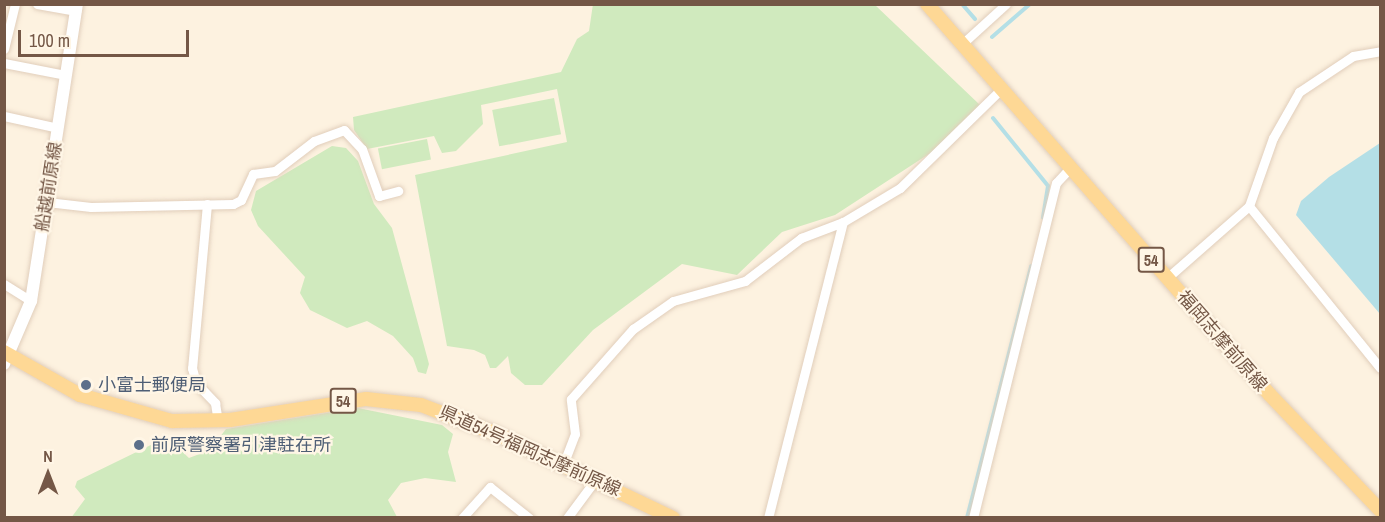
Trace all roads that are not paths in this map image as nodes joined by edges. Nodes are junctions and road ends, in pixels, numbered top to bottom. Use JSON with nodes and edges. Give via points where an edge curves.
{"nodes":[{"id":1,"x":15,"y":4,"type":"edge"},
{"id":2,"x":37,"y":4,"type":"edge"},
{"id":3,"x":927,"y":4,"type":"edge"},
{"id":4,"x":1006,"y":4,"type":"edge"},
{"id":5,"x":77,"y":8,"type":"edge"},
{"id":6,"x":962,"y":44,"type":"junction"},
{"id":7,"x":4,"y":49,"type":"edge"},
{"id":8,"x":1380,"y":51,"type":"edge"},
{"id":9,"x":4,"y":63,"type":"edge"},
{"id":10,"x":65,"y":75,"type":"junction"},
{"id":11,"x":1001,"y":89,"type":"junction"},
{"id":12,"x":4,"y":116,"type":"edge"},
{"id":13,"x":58,"y":128,"type":"junction"},
{"id":14,"x":1070,"y":168,"type":"junction"},
{"id":15,"x":398,"y":191,"type":"dead end"},
{"id":16,"x":47,"y":202,"type":"junction"},
{"id":17,"x":207,"y":204,"type":"junction"},
{"id":18,"x":1249,"y":206,"type":"junction"},
{"id":19,"x":843,"y":222,"type":"junction"},
{"id":20,"x":1167,"y":278,"type":"junction"},
{"id":21,"x":4,"y":284,"type":"edge"},
{"id":22,"x":31,"y":302,"type":"junction"},
{"id":23,"x":6,"y":357,"type":"edge"},
{"id":24,"x":1380,"y":368,"type":"edge"},
{"id":25,"x":218,"y":421,"type":"junction"},
{"id":26,"x":563,"y":465,"type":"junction"},
{"id":27,"x":593,"y":483,"type":"junction"},
{"id":28,"x":1380,"y":510,"type":"edge"},
{"id":29,"x":462,"y":518,"type":"edge"},
{"id":30,"x":529,"y":518,"type":"edge"},
{"id":31,"x":567,"y":518,"type":"edge"},
{"id":32,"x":673,"y":518,"type":"edge"},
{"id":33,"x":768,"y":518,"type":"edge"},
{"id":34,"x":973,"y":518,"type":"edge"}],
"edges":[{"from":1,"to":7,"type":"street"},
{"from":2,"to":5,"type":"street"},
{"from":3,"to":6,"type":"main road","name":"福岡志摩前原線","number":"54"},
{"from":4,"to":6,"type":"street"},
{"from":5,"to":10,"type":"main road","name":"船越前原線"},
{"from":6,"to":11,"type":"main road","name":"福岡志摩前原線","number":"54"},
{"from":8,"to":18,"type":"street","via":[[1353,56],[1299,92],[1273,138]]},
{"from":9,"to":10,"type":"street"},
{"from":10,"to":13,"type":"main road","name":"船越前原線"},
{"from":11,"to":14,"type":"main road","name":"福岡志摩前原線","number":"54"},
{"from":11,"to":19,"type":"street","via":[[900,188]]},
{"from":12,"to":13,"type":"street"},
{"from":13,"to":16,"type":"main road","name":"船越前原線"},
{"from":14,"to":20,"type":"main road","name":"福岡志摩前原線","number":"54"},
{"from":14,"to":34,"type":"street","via":[[1056,183]]},
{"from":15,"to":17,"type":"street","via":[[378,196],[362,149],[344,130],[314,141],[275,171],[254,174],[241,200]]},
{"from":16,"to":17,"type":"street","via":[[91,207]]},
{"from":16,"to":22,"type":"main road","name":"船越前原線"},
{"from":17,"to":25,"type":"street","via":[[192,368],[196,383],[215,403]]},
{"from":18,"to":20,"type":"street"},
{"from":18,"to":24,"type":"street"},
{"from":19,"to":26,"type":"street","via":[[801,238],[745,281],[673,301],[633,329],[571,399],[575,434]]},
{"from":19,"to":33,"type":"street"},
{"from":20,"to":28,"type":"main road","name":"福岡志摩前原線","number":"54","via":[[1317,447]]},
{"from":21,"to":22,"type":"street"},
{"from":22,"to":23,"type":"main road","name":"船越前原線"},
{"from":23,"to":25,"type":"main road","name":"県道54号福岡志摩前原線","number":"54","via":[[80,395],[132,413],[172,421]]},
{"from":25,"to":26,"type":"main road","name":"県道54号福岡志摩前原線","number":"54","via":[[323,404],[394,401],[442,411]]},
{"from":26,"to":27,"type":"main road","name":"県道54号福岡志摩前原線","number":"54"},
{"from":27,"to":31,"type":"street"},
{"from":27,"to":32,"type":"main road","name":"県道54号福岡志摩前原線","number":"54","via":[[617,489]]},
{"from":29,"to":30,"type":"street","via":[[490,487]]}]}
